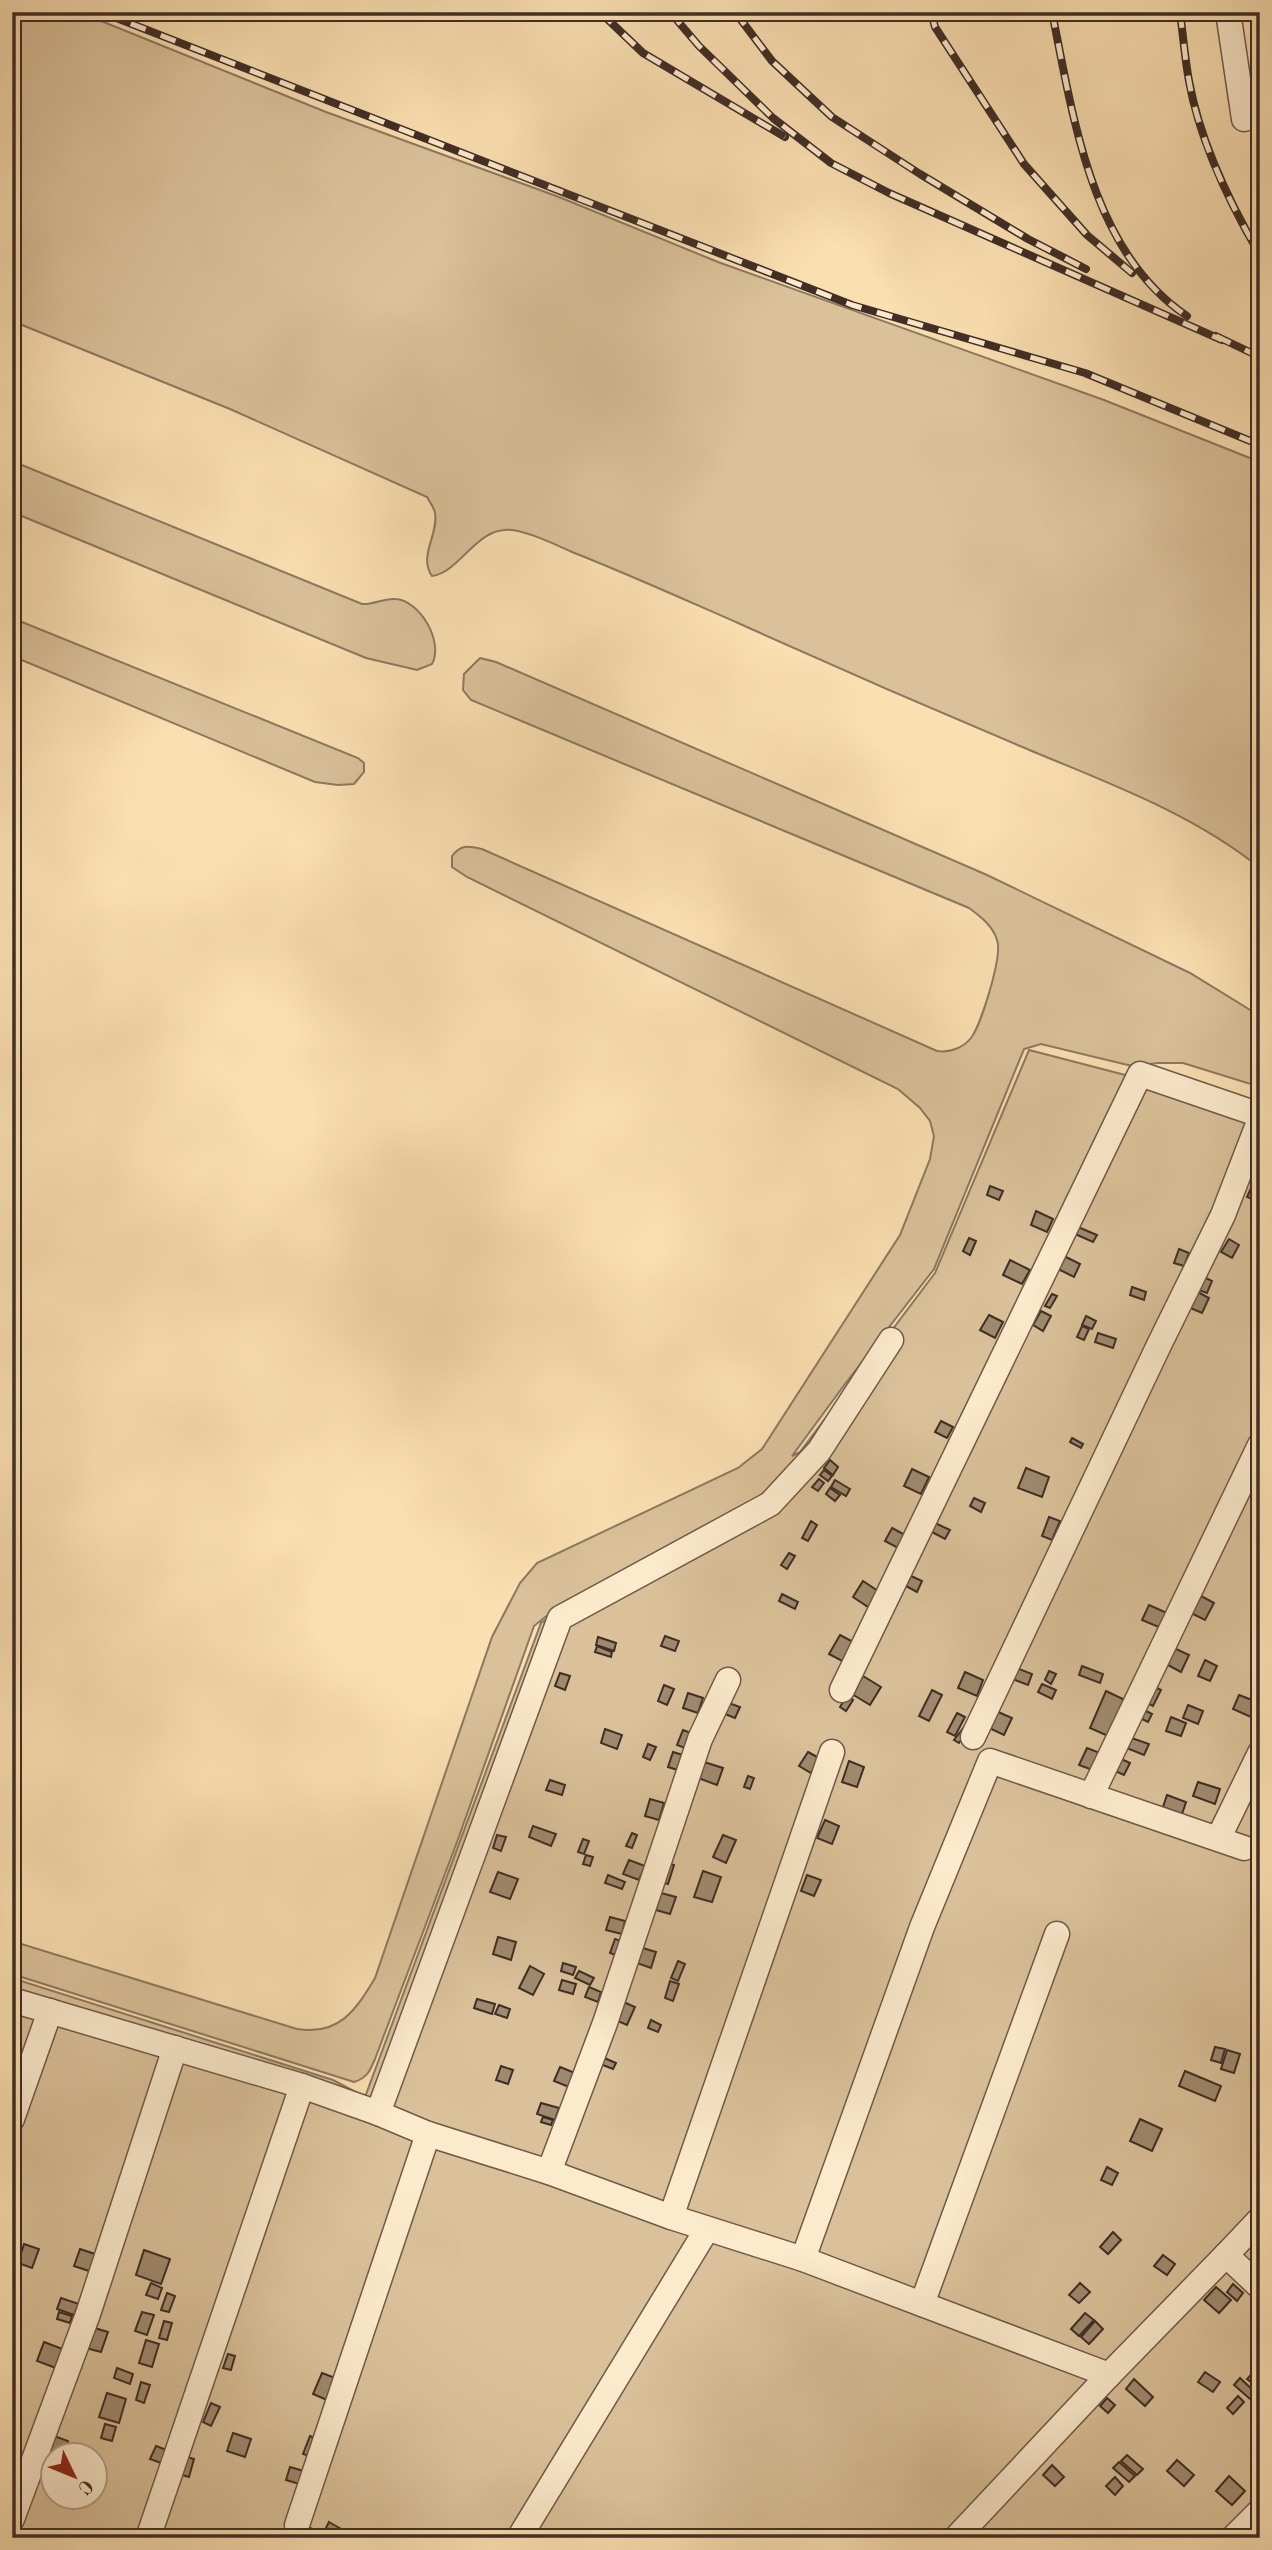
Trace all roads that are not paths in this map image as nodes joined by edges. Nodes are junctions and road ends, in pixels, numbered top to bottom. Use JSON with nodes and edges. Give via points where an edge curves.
{"nodes":[{"id":1,"x":1228,"y":12,"type":"edge"},
{"id":2,"x":1244,"y":120,"type":"dead end"},
{"id":3,"x":1260,"y":1117,"type":"edge"},
{"id":4,"x":891,"y":1340,"type":"dead end"},
{"id":5,"x":1260,"y":1445,"type":"edge"},
{"id":6,"x":728,"y":1680,"type":"dead end"},
{"id":7,"x":842,"y":1690,"type":"dead end"},
{"id":8,"x":973,"y":1737,"type":"dead end"},
{"id":9,"x":832,"y":1752,"type":"dead end"},
{"id":10,"x":1260,"y":1753,"type":"edge"},
{"id":11,"x":1091,"y":1796,"type":"junction"},
{"id":12,"x":1221,"y":1833,"type":"dead end"},
{"id":13,"x":1244,"y":1848,"type":"dead end"},
{"id":14,"x":1057,"y":1934,"type":"dead end"},
{"id":15,"x":12,"y":2000,"type":"edge"},
{"id":16,"x":50,"y":2011,"type":"junction"},
{"id":17,"x":175,"y":2048,"type":"junction"},
{"id":18,"x":302,"y":2086,"type":"junction"},
{"id":19,"x":378,"y":2113,"type":"junction"},
{"id":20,"x":12,"y":2119,"type":"edge"},
{"id":21,"x":428,"y":2134,"type":"junction"},
{"id":22,"x":549,"y":2172,"type":"junction"},
{"id":23,"x":671,"y":2217,"type":"junction"},
{"id":24,"x":1260,"y":2219,"type":"edge"},
{"id":25,"x":708,"y":2229,"type":"junction"},
{"id":26,"x":1226,"y":2255,"type":"junction"},
{"id":27,"x":803,"y":2259,"type":"junction"},
{"id":28,"x":1260,"y":2287,"type":"edge"},
{"id":29,"x":922,"y":2304,"type":"junction"},
{"id":30,"x":1109,"y":2375,"type":"junction"},
{"id":31,"x":1260,"y":2511,"type":"edge"},
{"id":32,"x":12,"y":2519,"type":"edge"},
{"id":33,"x":297,"y":2525,"type":"dead end"},
{"id":34,"x":148,"y":2538,"type":"edge"},
{"id":35,"x":519,"y":2538,"type":"edge"},
{"id":36,"x":956,"y":2538,"type":"edge"},
{"id":37,"x":1233,"y":2538,"type":"edge"}],
"edges":[{"from":1,"to":2,"type":"street"},
{"from":3,"to":7,"type":"street","via":[[1140,1074]]},
{"from":3,"to":8,"type":"street","via":[[1223,1215]]},
{"from":4,"to":19,"type":"street","via":[[819,1451],[771,1504],[559,1618]]},
{"from":5,"to":11,"type":"street"},
{"from":6,"to":22,"type":"street","via":[[701,1739]]},
{"from":9,"to":23,"type":"street"},
{"from":10,"to":12,"type":"street"},
{"from":11,"to":13,"type":"street"},
{"from":11,"to":27,"type":"street","via":[[990,1760],[922,1927]]},
{"from":14,"to":29,"type":"street"},
{"from":15,"to":16,"type":"street"},
{"from":16,"to":17,"type":"street"},
{"from":16,"to":20,"type":"street"},
{"from":17,"to":18,"type":"street"},
{"from":17,"to":32,"type":"street","via":[[88,2314]]},
{"from":18,"to":19,"type":"street"},
{"from":18,"to":34,"type":"street"},
{"from":19,"to":21,"type":"street"},
{"from":21,"to":22,"type":"street"},
{"from":21,"to":33,"type":"street"},
{"from":22,"to":23,"type":"street"},
{"from":23,"to":25,"type":"street"},
{"from":24,"to":26,"type":"street"},
{"from":25,"to":27,"type":"street"},
{"from":25,"to":35,"type":"street"},
{"from":26,"to":28,"type":"street"},
{"from":26,"to":30,"type":"street"},
{"from":27,"to":29,"type":"street"},
{"from":29,"to":30,"type":"street"},
{"from":30,"to":36,"type":"street"},
{"from":31,"to":37,"type":"street"}]}
